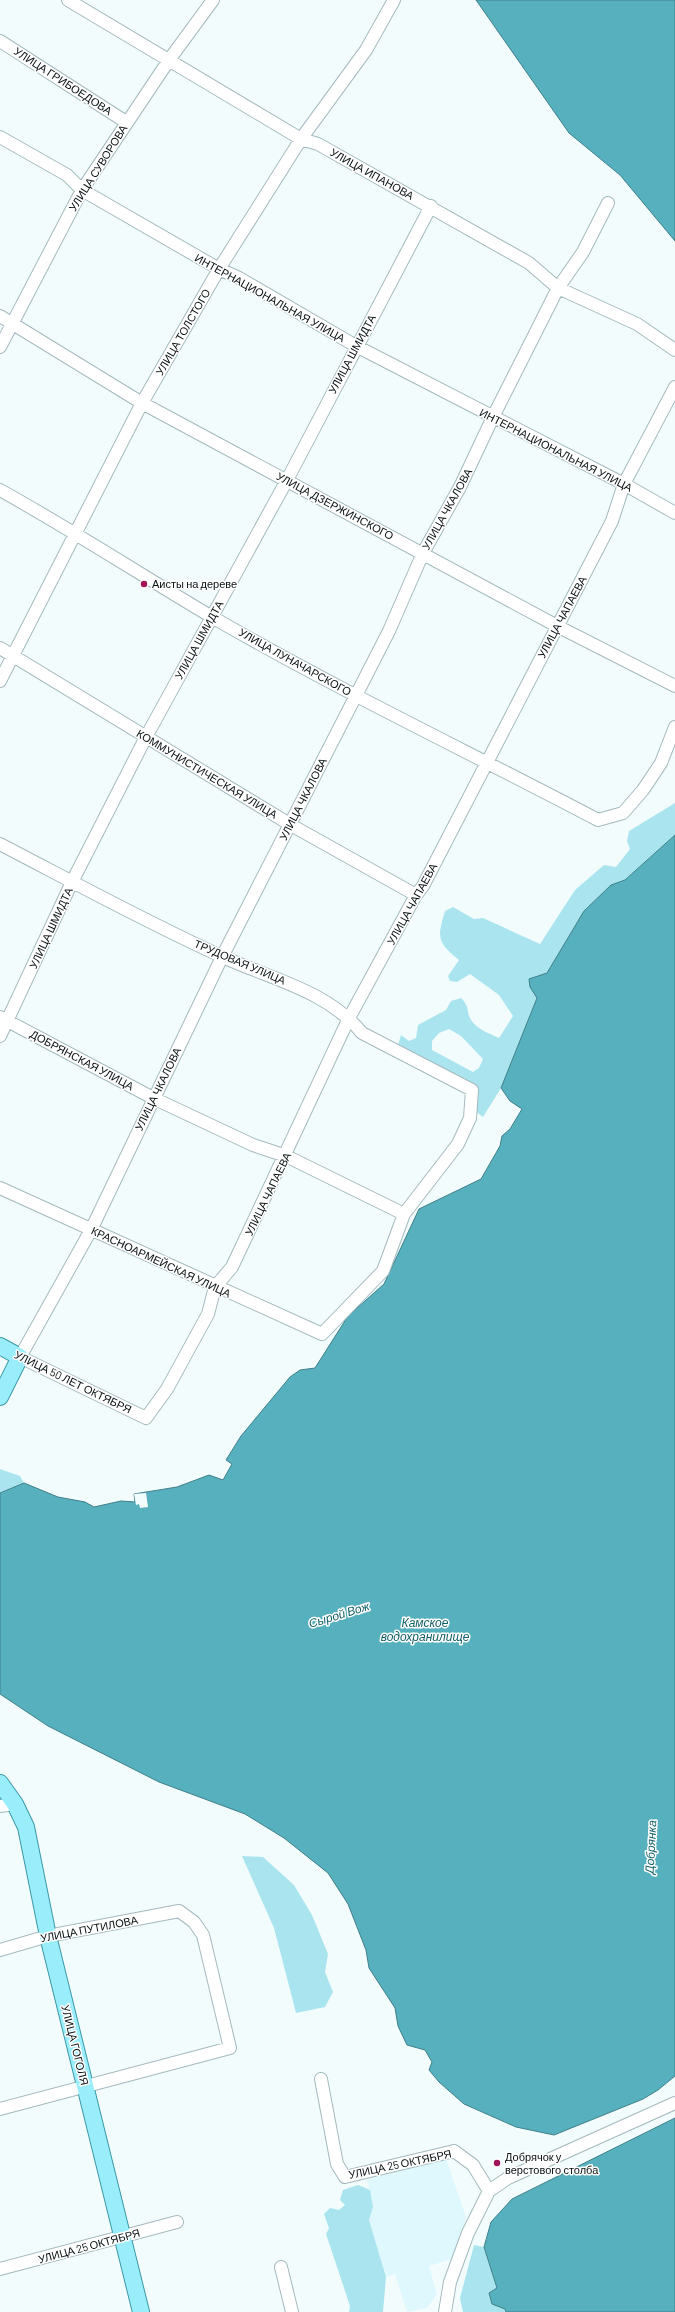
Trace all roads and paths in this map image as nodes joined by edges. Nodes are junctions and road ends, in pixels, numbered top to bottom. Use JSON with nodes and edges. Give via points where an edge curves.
{"nodes":[{"id":1,"x":68,"y":0,"type":"edge"},
{"id":2,"x":213,"y":0,"type":"edge"},
{"id":3,"x":394,"y":0,"type":"edge"},
{"id":4,"x":0,"y":42,"type":"edge"},
{"id":5,"x":169,"y":60,"type":"junction"},
{"id":6,"x":126,"y":122,"type":"junction"},
{"id":7,"x":0,"y":137,"type":"edge"},
{"id":8,"x":301,"y":139,"type":"junction"},
{"id":9,"x":82,"y":190,"type":"junction"},
{"id":10,"x":608,"y":203,"type":"dead end"},
{"id":11,"x":431,"y":206,"type":"junction"},
{"id":12,"x":219,"y":269,"type":"junction"},
{"id":13,"x":558,"y":288,"type":"junction"},
{"id":14,"x":0,"y":316,"type":"edge"},
{"id":15,"x":13,"y":323,"type":"junction"},
{"id":16,"x":356,"y":346,"type":"junction"},
{"id":17,"x":0,"y":347,"type":"edge"},
{"id":18,"x":675,"y":350,"type":"edge"},
{"id":19,"x":675,"y":387,"type":"edge"},
{"id":20,"x":142,"y":403,"type":"junction"},
{"id":21,"x":493,"y":417,"type":"junction"},
{"id":22,"x":287,"y":480,"type":"junction"},
{"id":23,"x":624,"y":484,"type":"junction"},
{"id":24,"x":0,"y":490,"type":"edge"},
{"id":25,"x":675,"y":513,"type":"edge"},
{"id":26,"x":76,"y":533,"type":"junction"},
{"id":27,"x":422,"y":553,"type":"junction"},
{"id":28,"x":212,"y":617,"type":"junction"},
{"id":29,"x":557,"y":626,"type":"junction"},
{"id":30,"x":0,"y":648,"type":"edge"},
{"id":31,"x":13,"y":656,"type":"junction"},
{"id":32,"x":0,"y":681,"type":"edge"},
{"id":33,"x":675,"y":686,"type":"edge"},
{"id":34,"x":356,"y":696,"type":"junction"},
{"id":35,"x":675,"y":727,"type":"edge"},
{"id":36,"x":146,"y":737,"type":"junction"},
{"id":37,"x":486,"y":761,"type":"junction"},
{"id":38,"x":291,"y":825,"type":"junction"},
{"id":39,"x":0,"y":844,"type":"edge"},
{"id":40,"x":72,"y":882,"type":"junction"},
{"id":41,"x":416,"y":895,"type":"junction"},
{"id":42,"x":222,"y":957,"type":"junction"},
{"id":43,"x":349,"y":1018,"type":"junction"},
{"id":44,"x":4,"y":1019,"type":"edge"},
{"id":45,"x":0,"y":1036,"type":"edge"},
{"id":46,"x":153,"y":1098,"type":"junction"},
{"id":47,"x":286,"y":1156,"type":"junction"},
{"id":48,"x":0,"y":1188,"type":"edge"},
{"id":49,"x":404,"y":1214,"type":"junction"},
{"id":50,"x":91,"y":1230,"type":"junction"},
{"id":51,"x":215,"y":1287,"type":"junction"},
{"id":52,"x":0,"y":1346,"type":"edge"},
{"id":53,"x":20,"y":1357,"type":"junction"},
{"id":54,"x":0,"y":1397,"type":"edge"},
{"id":55,"x":146,"y":1418,"type":"joint"},
{"id":56,"x":0,"y":1783,"type":"edge"},
{"id":57,"x":8,"y":1805,"type":"edge"},
{"id":58,"x":48,"y":1936,"type":"junction"},
{"id":59,"x":0,"y":1950,"type":"edge"},
{"id":60,"x":321,"y":2079,"type":"dead end"},
{"id":61,"x":85,"y":2087,"type":"junction"},
{"id":62,"x":675,"y":2103,"type":"edge"},
{"id":63,"x":0,"y":2109,"type":"edge"},
{"id":64,"x":489,"y":2191,"type":"junction"},
{"id":65,"x":177,"y":2222,"type":"dead end"},
{"id":66,"x":124,"y":2237,"type":"junction"},
{"id":67,"x":281,"y":2267,"type":"dead end"},
{"id":68,"x":0,"y":2269,"type":"edge"},
{"id":69,"x":141,"y":2312,"type":"edge"},
{"id":70,"x":292,"y":2312,"type":"edge"},
{"id":71,"x":445,"y":2312,"type":"edge"}],
"edges":[{"from":1,"to":5,"type":"street","name":"УЛИЦА ИПАНОВА"},
{"from":2,"to":5,"type":"street","name":"УЛИЦА СУВОРОВА"},
{"from":3,"to":8,"type":"street","name":"УЛИЦА ТОЛСТОГО","via":[[366,50]]},
{"from":4,"to":6,"type":"street","name":"УЛИЦА ГРИБОЕДОВА"},
{"from":5,"to":6,"type":"street","name":"УЛИЦА СУВОРОВА"},
{"from":5,"to":8,"type":"street","name":"УЛИЦА ИПАНОВА"},
{"from":6,"to":9,"type":"street","name":"УЛИЦА СУВОРОВА"},
{"from":7,"to":9,"type":"street","name":"ИНТЕРНАЦИОНАЛЬНАЯ УЛИЦА","via":[[67,175]]},
{"from":8,"to":11,"type":"street","name":"УЛИЦА ИПАНОВА","via":[[318,144]]},
{"from":8,"to":12,"type":"street","name":"УЛИЦА ТОЛСТОГО"},
{"from":9,"to":12,"type":"street","name":"ИНТЕРНАЦИОНАЛЬНАЯ УЛИЦА"},
{"from":9,"to":15,"type":"street","name":"УЛИЦА СУВОРОВА"},
{"from":10,"to":13,"type":"street","name":"УЛИЦА ЧКАЛОВА","via":[[583,252]]},
{"from":11,"to":13,"type":"street","name":"УЛИЦА ИПАНОВА","via":[[529,263]]},
{"from":11,"to":16,"type":"street","name":"УЛИЦА ШМИДТА"},
{"from":12,"to":16,"type":"street","name":"ИНТЕРНАЦИОНАЛЬНАЯ УЛИЦА"},
{"from":12,"to":20,"type":"street","name":"УЛИЦА ТОЛСТОГО"},
{"from":13,"to":18,"type":"street","name":"УЛИЦА ИПАНОВА","via":[[637,324]]},
{"from":13,"to":21,"type":"street","name":"УЛИЦА ЧКАЛОВА"},
{"from":14,"to":15,"type":"street","name":"УЛИЦА ДЗЕРЖИНСКОГО"},
{"from":15,"to":17,"type":"street","name":"УЛИЦА СУВОРОВА"},
{"from":15,"to":20,"type":"street","name":"УЛИЦА ДЗЕРЖИНСКОГО"},
{"from":16,"to":21,"type":"street","name":"ИНТЕРНАЦИОНАЛЬНАЯ УЛИЦА"},
{"from":16,"to":22,"type":"street","name":"УЛИЦА ШМИДТА"},
{"from":19,"to":23,"type":"street","name":"УЛИЦА ЧАПАЕВА"},
{"from":20,"to":22,"type":"street","name":"УЛИЦА ДЗЕРЖИНСКОГО"},
{"from":20,"to":26,"type":"street","name":"УЛИЦА ТОЛСТОГО"},
{"from":21,"to":23,"type":"street","name":"ИНТЕРНАЦИОНАЛЬНАЯ УЛИЦА"},
{"from":21,"to":27,"type":"street","name":"УЛИЦА ЧКАЛОВА","via":[[460,487]]},
{"from":22,"to":27,"type":"street","name":"УЛИЦА ДЗЕРЖИНСКОГО"},
{"from":22,"to":28,"type":"street","name":"УЛИЦА ШМИДТА"},
{"from":23,"to":25,"type":"street","name":"ИНТЕРНАЦИОНАЛЬНАЯ УЛИЦА"},
{"from":23,"to":29,"type":"street","name":"УЛИЦА ЧАПАЕВА","via":[[612,521]]},
{"from":24,"to":26,"type":"street","name":"УЛИЦА ЛУНАЧАРСКОГО"},
{"from":26,"to":28,"type":"street","name":"УЛИЦА ЛУНАЧАРСКОГО"},
{"from":26,"to":31,"type":"street","name":"УЛИЦА ТОЛСТОГО"},
{"from":27,"to":29,"type":"street","name":"УЛИЦА ДЗЕРЖИНСКОГО"},
{"from":27,"to":34,"type":"street","name":"УЛИЦА ЧКАЛОВА","via":[[389,631]]},
{"from":28,"to":34,"type":"street","name":"УЛИЦА ЛУНАЧАРСКОГО"},
{"from":28,"to":36,"type":"street","name":"УЛИЦА ШМИДТА"},
{"from":29,"to":33,"type":"street","name":"УЛИЦА ДЗЕРЖИНСКОГО"},
{"from":29,"to":37,"type":"street","name":"УЛИЦА ЧАПАЕВА"},
{"from":30,"to":31,"type":"street","name":"КОММУНИСТИЧЕСКАЯ УЛИЦА"},
{"from":31,"to":32,"type":"street","name":"УЛИЦА ТОЛСТОГО"},
{"from":31,"to":36,"type":"street","name":"КОММУНИСТИЧЕСКАЯ УЛИЦА"},
{"from":34,"to":37,"type":"street","name":"УЛИЦА ЛУНАЧАРСКОГО"},
{"from":34,"to":38,"type":"street","name":"УЛИЦА ЧКАЛОВА"},
{"from":35,"to":37,"type":"street","name":"УЛИЦА ЛУНАЧАРСКОГО","via":[[661,763],[643,790],[623,813],[598,820]]},
{"from":36,"to":38,"type":"street","name":"КОММУНИСТИЧЕСКАЯ УЛИЦА"},
{"from":36,"to":40,"type":"street","name":"УЛИЦА ШМИДТА"},
{"from":37,"to":41,"type":"street","name":"УЛИЦА ЧАПАЕВА","via":[[423,886]]},
{"from":38,"to":41,"type":"street","name":"КОММУНИСТИЧЕСКАЯ УЛИЦА"},
{"from":38,"to":42,"type":"street","name":"УЛИЦА ЧКАЛОВА"},
{"from":39,"to":40,"type":"street","name":"ТРУДОВАЯ УЛИЦА"},
{"from":40,"to":42,"type":"street","name":"ТРУДОВАЯ УЛИЦА"},
{"from":40,"to":44,"type":"street","name":"УЛИЦА ШМИДТА"},
{"from":41,"to":43,"type":"street","name":"УЛИЦА ЧАПАЕВА"},
{"from":42,"to":43,"type":"street","name":"ТРУДОВАЯ УЛИЦА","via":[[296,985]]},
{"from":42,"to":46,"type":"street","name":"УЛИЦА ЧКАЛОВА"},
{"from":43,"to":47,"type":"street","name":"УЛИЦА ЧАПАЕВА"},
{"from":43,"to":49,"type":"street","name":"ТРУДОВАЯ УЛИЦА","via":[[362,1034],[472,1090],[470,1118],[458,1144]]},
{"from":44,"to":45,"type":"street","name":"УЛИЦА ШМИДТА"},
{"from":44,"to":46,"type":"street","name":"ДОБРЯНСКАЯ УЛИЦА"},
{"from":46,"to":47,"type":"street","name":"ДОБРЯНСКАЯ УЛИЦА","via":[[253,1145]]},
{"from":46,"to":50,"type":"street","name":"УЛИЦА ЧКАЛОВА"},
{"from":47,"to":49,"type":"street","name":"ДОБРЯНСКАЯ УЛИЦА"},
{"from":47,"to":51,"type":"street","name":"УЛИЦА ЧАПАЕВА","via":[[232,1267]]},
{"from":48,"to":50,"type":"street","name":"КРАСНОАРМЕЙСКАЯ УЛИЦА"},
{"from":49,"to":51,"type":"street","name":"КРАСНОАРМЕЙСКАЯ УЛИЦА","via":[[383,1271],[322,1334]]},
{"from":50,"to":51,"type":"street","name":"КРАСНОАРМЕЙСКАЯ УЛИЦА"},
{"from":50,"to":53,"type":"street","name":"УЛИЦА ЧКАЛОВА"},
{"from":51,"to":55,"type":"street","name":"УЛИЦА ЧАПАЕВА","via":[[208,1314],[167,1389]]},
{"from":52,"to":53,"type":"main road","name":"УЛИЦА 50 ЛЕТ ОКТЯБРЯ"},
{"from":53,"to":54,"type":"main road","name":"УЛИЦА ЧКАЛОВА"},
{"from":53,"to":55,"type":"street","name":"УЛИЦА 50 ЛЕТ ОКТЯБРЯ"},
{"from":56,"to":57,"type":"main road","name":"УЛИЦА ГОГОЛЯ"},
{"from":57,"to":58,"type":"main road","name":"УЛИЦА ГОГОЛЯ","via":[[26,1826]]},
{"from":58,"to":59,"type":"street","name":"УЛИЦА ПУТИЛОВА"},
{"from":58,"to":61,"type":"main road","name":"УЛИЦА ГОГОЛЯ"},
{"from":58,"to":61,"type":"street","name":"УЛИЦА ПУТИЛОВА","via":[[179,1911],[194,1922],[203,1935],[230,2048]]},
{"from":60,"to":64,"type":"street","name":"УЛИЦА 25 ОКТЯБРЯ","via":[[338,2164],[345,2177],[454,2151],[473,2165]]},
{"from":61,"to":63,"type":"street"},
{"from":61,"to":66,"type":"main road","name":"УЛИЦА ГОГОЛЯ"},
{"from":62,"to":64,"type":"street","via":[[548,2159],[508,2178]]},
{"from":64,"to":71,"type":"street","via":[[457,2261]]},
{"from":65,"to":66,"type":"street","name":"УЛИЦА 25 ОКТЯБРЯ"},
{"from":66,"to":68,"type":"street","name":"УЛИЦА 25 ОКТЯБРЯ"},
{"from":66,"to":69,"type":"main road","name":"УЛИЦА ГОГОЛЯ"},
{"from":67,"to":70,"type":"street"}]}
